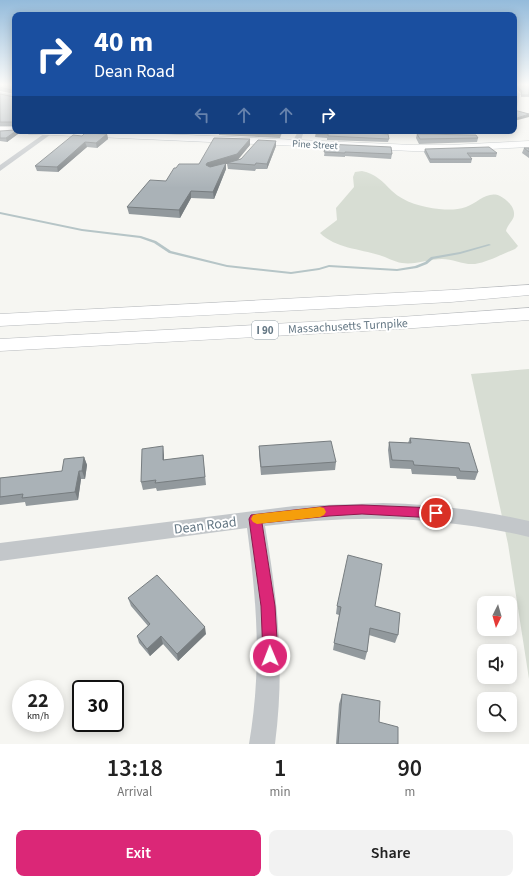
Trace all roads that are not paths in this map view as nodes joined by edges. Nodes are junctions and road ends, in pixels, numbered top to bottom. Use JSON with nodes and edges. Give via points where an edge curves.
{"nodes":[{"id":1,"x":0,"y":130,"type":"edge"},
{"id":2,"x":12,"y":130,"type":"edge"},
{"id":3,"x":48,"y":134,"type":"edge"},
{"id":4,"x":111,"y":134,"type":"edge"},
{"id":5,"x":300,"y":134,"type":"edge"},
{"id":6,"x":296,"y":143,"type":"junction"},
{"id":7,"x":529,"y":144,"type":"edge"},
{"id":8,"x":0,"y":169,"type":"edge"},
{"id":9,"x":529,"y":290,"type":"edge"},
{"id":10,"x":529,"y":314,"type":"edge"},
{"id":11,"x":0,"y":320,"type":"edge"},
{"id":12,"x":0,"y":345,"type":"edge"},
{"id":13,"x":255,"y":519,"type":"junction"},
{"id":14,"x":529,"y":529,"type":"edge"},
{"id":15,"x":0,"y":552,"type":"edge"},
{"id":16,"x":262,"y":744,"type":"edge"}],
"edges":[{"from":1,"to":2,"type":"main road"},
{"from":3,"to":8,"type":"street"},
{"from":4,"to":6,"type":"main road","name":"Pine Street"},
{"from":5,"to":6,"type":"street"},
{"from":6,"to":7,"type":"main road","name":"Pine Street","via":[[423,148]]},
{"from":9,"to":11,"type":"highway","name":"Massachusetts Turnpike","number":"I 90"},
{"from":10,"to":12,"type":"highway","name":"Massachusetts Turnpike","number":"I 90"},
{"from":13,"to":14,"type":"street","name":"Dean Road","via":[[329,511],[394,510],[458,515]]},
{"from":13,"to":15,"type":"street","name":"Dean Road"},
{"from":13,"to":16,"type":"street","via":[[268,606],[270,643],[270,682]]}]}
